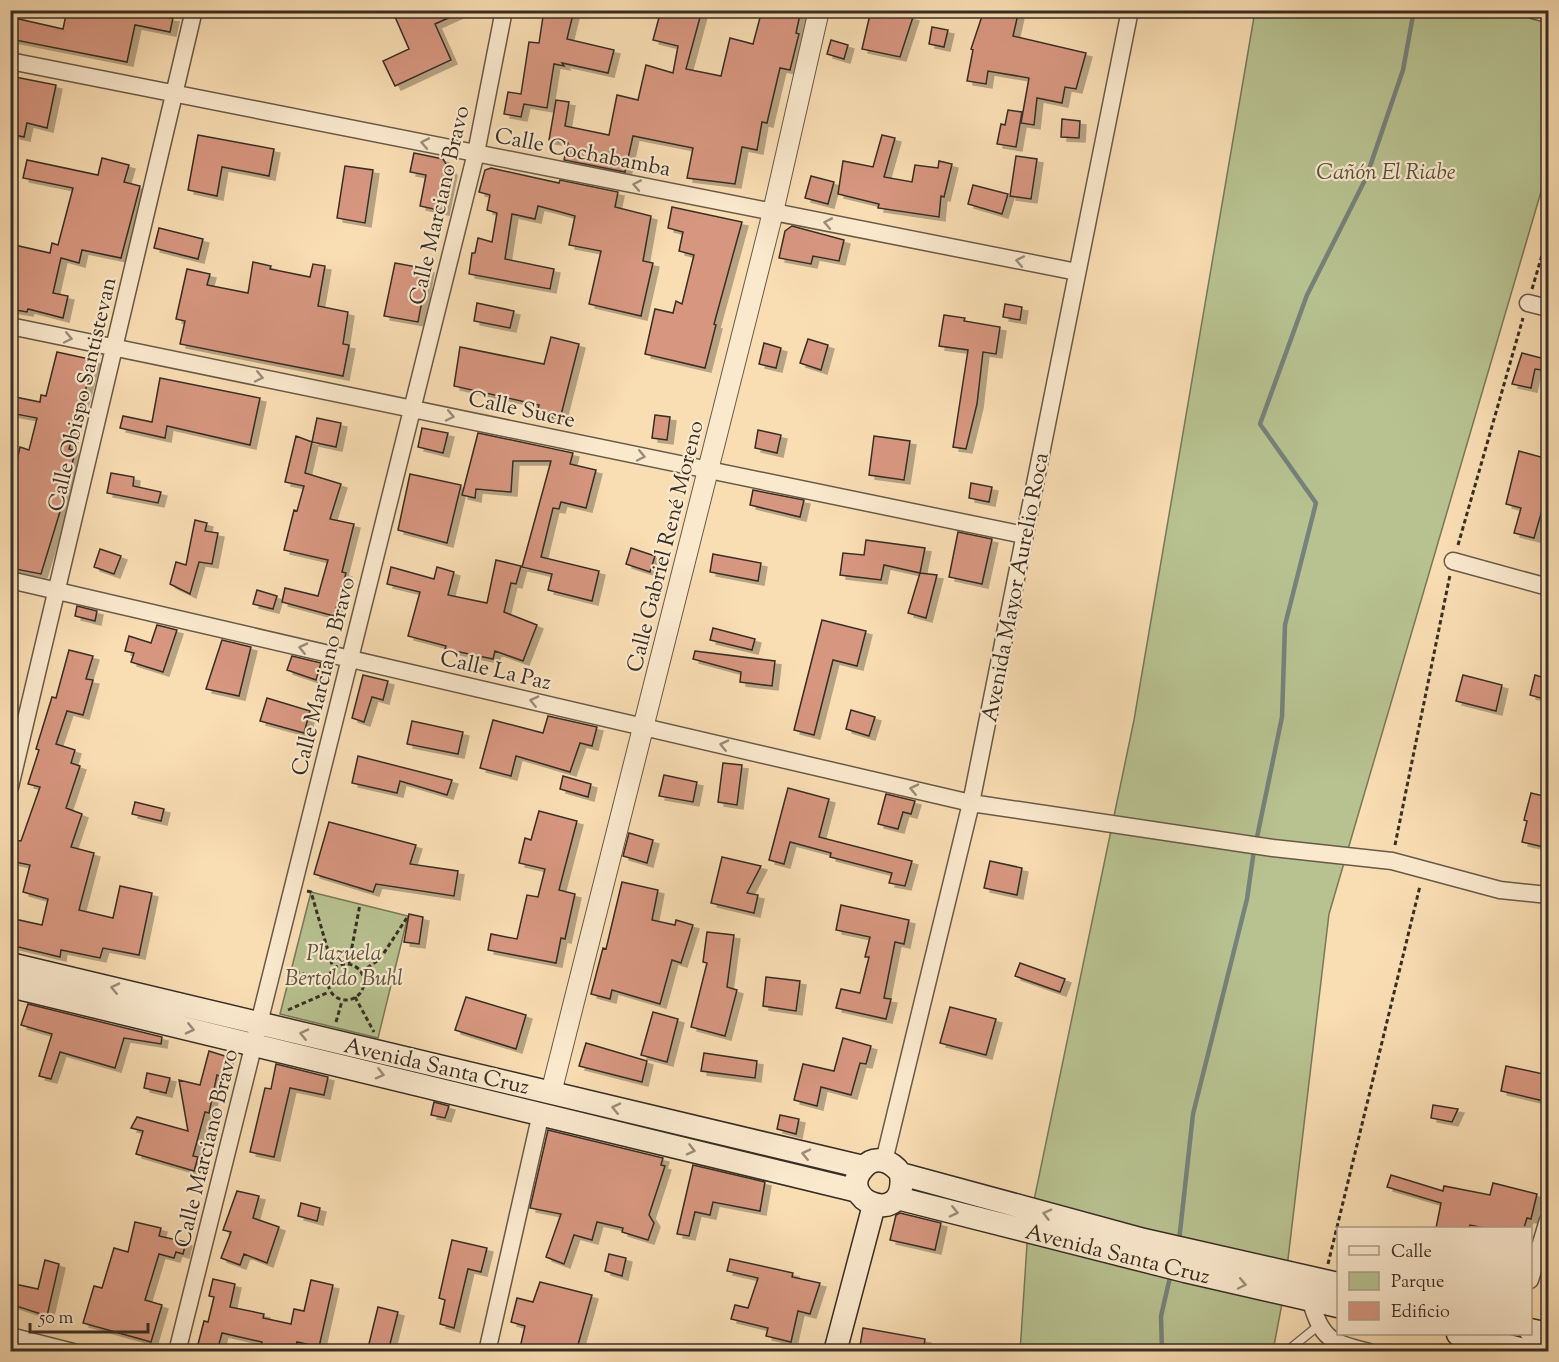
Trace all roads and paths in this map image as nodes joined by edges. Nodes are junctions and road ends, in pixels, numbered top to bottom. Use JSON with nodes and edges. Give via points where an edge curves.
{"nodes":[{"id":1,"x":195,"y":10,"type":"edge"},
{"id":2,"x":504,"y":10,"type":"edge"},
{"id":3,"x":819,"y":10,"type":"edge"},
{"id":4,"x":1130,"y":10,"type":"edge"},
{"id":5,"x":1533,"y":10,"type":"edge"},
{"id":6,"x":1548,"y":14,"type":"edge"},
{"id":7,"x":10,"y":61,"type":"edge"},
{"id":8,"x":175,"y":93,"type":"junction"},
{"id":9,"x":476,"y":153,"type":"junction"},
{"id":10,"x":773,"y":212,"type":"junction"},
{"id":11,"x":1077,"y":272,"type":"junction"},
{"id":12,"x":1527,"y":303,"type":"dead end"},
{"id":13,"x":1548,"y":308,"type":"edge"},
{"id":14,"x":10,"y":326,"type":"edge"},
{"id":15,"x":115,"y":347,"type":"junction"},
{"id":16,"x":412,"y":409,"type":"junction"},
{"id":17,"x":708,"y":470,"type":"junction"},
{"id":18,"x":1024,"y":535,"type":"junction"},
{"id":19,"x":1453,"y":561,"type":"dead end"},
{"id":20,"x":10,"y":580,"type":"edge"},
{"id":21,"x":1548,"y":587,"type":"edge"},
{"id":22,"x":57,"y":591,"type":"junction"},
{"id":23,"x":350,"y":658,"type":"junction"},
{"id":24,"x":644,"y":727,"type":"junction"},
{"id":25,"x":10,"y":787,"type":"edge"},
{"id":26,"x":971,"y":802,"type":"junction"},
{"id":27,"x":1425,"y":868,"type":"junction"},
{"id":28,"x":293,"y":888,"type":"junction"},
{"id":29,"x":1548,"y":895,"type":"edge"},
{"id":30,"x":360,"y":904,"type":"dead end"},
{"id":31,"x":408,"y":916,"type":"dead end"},
{"id":32,"x":349,"y":963,"type":"junction"},
{"id":33,"x":10,"y":964,"type":"edge"},
{"id":34,"x":273,"y":967,"type":"junction"},
{"id":35,"x":333,"y":968,"type":"junction"},
{"id":36,"x":362,"y":972,"type":"junction"},
{"id":37,"x":327,"y":980,"type":"junction"},
{"id":38,"x":10,"y":986,"type":"edge"},
{"id":39,"x":329,"y":992,"type":"junction"},
{"id":40,"x":355,"y":997,"type":"junction"},
{"id":41,"x":342,"y":1000,"type":"junction"},
{"id":42,"x":256,"y":1033,"type":"junction"},
{"id":43,"x":330,"y":1040,"type":"junction"},
{"id":44,"x":388,"y":1054,"type":"junction"},
{"id":45,"x":551,"y":1093,"type":"junction"},
{"id":46,"x":541,"y":1113,"type":"junction"},
{"id":47,"x":883,"y":1167,"type":"junction"},
{"id":48,"x":866,"y":1198,"type":"junction"},
{"id":49,"x":897,"y":1198,"type":"junction"},
{"id":50,"x":1548,"y":1220,"type":"edge"},
{"id":51,"x":1343,"y":1227,"type":"edge"},
{"id":52,"x":1144,"y":1250,"type":"junction"},
{"id":53,"x":1337,"y":1256,"type":"edge"},
{"id":54,"x":1188,"y":1261,"type":"junction"},
{"id":55,"x":1532,"y":1273,"type":"edge"},
{"id":56,"x":1331,"y":1282,"type":"edge"},
{"id":57,"x":1310,"y":1299,"type":"junction"},
{"id":58,"x":1337,"y":1306,"type":"edge"},
{"id":59,"x":1318,"y":1326,"type":"junction"},
{"id":60,"x":1532,"y":1330,"type":"edge"},
{"id":61,"x":1548,"y":1334,"type":"edge"},
{"id":62,"x":1464,"y":1335,"type":"edge"},
{"id":63,"x":10,"y":1336,"type":"edge"},
{"id":64,"x":1508,"y":1343,"type":"edge"},
{"id":65,"x":73,"y":1352,"type":"edge"},
{"id":66,"x":177,"y":1352,"type":"edge"},
{"id":67,"x":487,"y":1352,"type":"edge"},
{"id":68,"x":835,"y":1352,"type":"edge"},
{"id":69,"x":1286,"y":1352,"type":"edge"},
{"id":70,"x":1369,"y":1352,"type":"edge"},
{"id":71,"x":1533,"y":1352,"type":"edge"}],
"edges":[{"from":1,"to":8,"type":"street","name":"Calle Obispo Santistevan"},
{"from":2,"to":9,"type":"street","name":"Calle Marciano Bravo"},
{"from":3,"to":10,"type":"street","name":"Calle Gabriel René Moreno"},
{"from":4,"to":11,"type":"street","name":"Avenida Mayor Aurelio Roca"},
{"from":5,"to":6,"type":"street"},
{"from":7,"to":8,"type":"street","name":"Calle Cochabamba"},
{"from":9,"to":8,"type":"street","name":"Calle Cochabamba","one_way":true},
{"from":8,"to":15,"type":"street","name":"Calle Obispo Santistevan"},
{"from":10,"to":9,"type":"street","name":"Calle Cochabamba","one_way":true},
{"from":9,"to":16,"type":"street","name":"Calle Marciano Bravo"},
{"from":11,"to":10,"type":"street","name":"Calle Cochabamba","one_way":true},
{"from":10,"to":17,"type":"street","name":"Calle Gabriel René Moreno"},
{"from":11,"to":18,"type":"street","name":"Avenida Mayor Aurelio Roca"},
{"from":12,"to":13,"type":"street"},
{"from":14,"to":15,"type":"street","name":"Calle Sucre","one_way":true},
{"from":15,"to":16,"type":"street","name":"Calle Sucre","one_way":true},
{"from":15,"to":22,"type":"street","name":"Calle Obispo Santistevan"},
{"from":16,"to":17,"type":"street","name":"Calle Sucre","one_way":true},
{"from":16,"to":23,"type":"street","name":"Calle Marciano Bravo"},
{"from":17,"to":18,"type":"street","name":"Calle Sucre"},
{"from":17,"to":24,"type":"street","name":"Calle Gabriel René Moreno"},
{"from":18,"to":26,"type":"street","name":"Avenida Mayor Aurelio Roca"},
{"from":19,"to":21,"type":"street"},
{"from":20,"to":22,"type":"street","name":"Calle La Paz"},
{"from":23,"to":22,"type":"street","name":"Calle La Paz","one_way":true},
{"from":22,"to":25,"type":"street","name":"Calle Obispo Santistevan"},
{"from":24,"to":23,"type":"street","name":"Calle La Paz","one_way":true},
{"from":23,"to":28,"type":"street","name":"Calle Marciano Bravo"},
{"from":26,"to":24,"type":"street","name":"Calle La Paz","one_way":true},
{"from":24,"to":45,"type":"street","name":"Calle Gabriel René Moreno"},
{"from":26,"to":27,"type":"street","name":"Calle La Paz"},
{"from":26,"to":47,"type":"street","name":"Avenida Mayor Aurelio Roca"},
{"from":27,"to":29,"type":"street","name":"Calle La Paz","via":[[1500,890]]},
{"from":27,"to":51,"type":"path"},
{"from":28,"to":34,"type":"street","name":"Calle Marciano Bravo"},
{"from":28,"to":35,"type":"path","via":[[310,892]]},
{"from":30,"to":32,"type":"path"},
{"from":31,"to":36,"type":"path","via":[[380,959]]},
{"from":32,"to":35,"type":"path"},
{"from":32,"to":36,"type":"path"},
{"from":42,"to":33,"type":"main road","name":"Avenida Santa Cruz","one_way":true},
{"from":34,"to":37,"type":"path"},
{"from":34,"to":42,"type":"street","name":"Calle Marciano Bravo"},
{"from":35,"to":37,"type":"path"},
{"from":36,"to":40,"type":"path","via":[[364,984]]},
{"from":37,"to":39,"type":"path"},
{"from":38,"to":42,"type":"main road","name":"Avenida Santa Cruz","one_way":true},
{"from":39,"to":41,"type":"path"},
{"from":39,"to":42,"type":"path"},
{"from":40,"to":41,"type":"path"},
{"from":40,"to":44,"type":"path"},
{"from":41,"to":43,"type":"path"},
{"from":43,"to":42,"type":"main road","name":"Avenida Santa Cruz","one_way":true},
{"from":42,"to":46,"type":"main road","name":"Avenida Santa Cruz","one_way":true},
{"from":42,"to":66,"type":"street","name":"Calle Marciano Bravo"},
{"from":43,"to":44,"type":"main road","name":"Avenida Santa Cruz"},
{"from":44,"to":45,"type":"main road","name":"Avenida Santa Cruz"},
{"from":47,"to":45,"type":"main road","name":"Avenida Santa Cruz","one_way":true},
{"from":46,"to":48,"type":"main road","name":"Avenida Santa Cruz","one_way":true},
{"from":46,"to":67,"type":"street"},
{"from":47,"to":48,"type":"main road","via":[[857,1176]]},
{"from":47,"to":49,"type":"main road","via":[[903,1187]]},
{"from":52,"to":47,"type":"main road","name":"Avenida Santa Cruz","one_way":true},
{"from":48,"to":49,"type":"main road","via":[[887,1205]]},
{"from":48,"to":68,"type":"main road"},
{"from":49,"to":52,"type":"main road","name":"Avenida Santa Cruz","one_way":true},
{"from":50,"to":55,"type":"street"},
{"from":52,"to":54,"type":"main road","name":"Avenida Santa Cruz"},
{"from":53,"to":56,"type":"path"},
{"from":54,"to":56,"type":"main road","name":"Avenida Santa Cruz"},
{"from":54,"to":57,"type":"main road","name":"Avenida Santa Cruz","one_way":true},
{"from":57,"to":58,"type":"main road","name":"Avenida Santa Cruz"},
{"from":57,"to":59,"type":"street"},
{"from":59,"to":69,"type":"lane"},
{"from":59,"to":70,"type":"street","via":[[1336,1344]]},
{"from":60,"to":61,"type":"main road"},
{"from":62,"to":64,"type":"main road"},
{"from":63,"to":65,"type":"street"},
{"from":64,"to":71,"type":"main road"}]}
